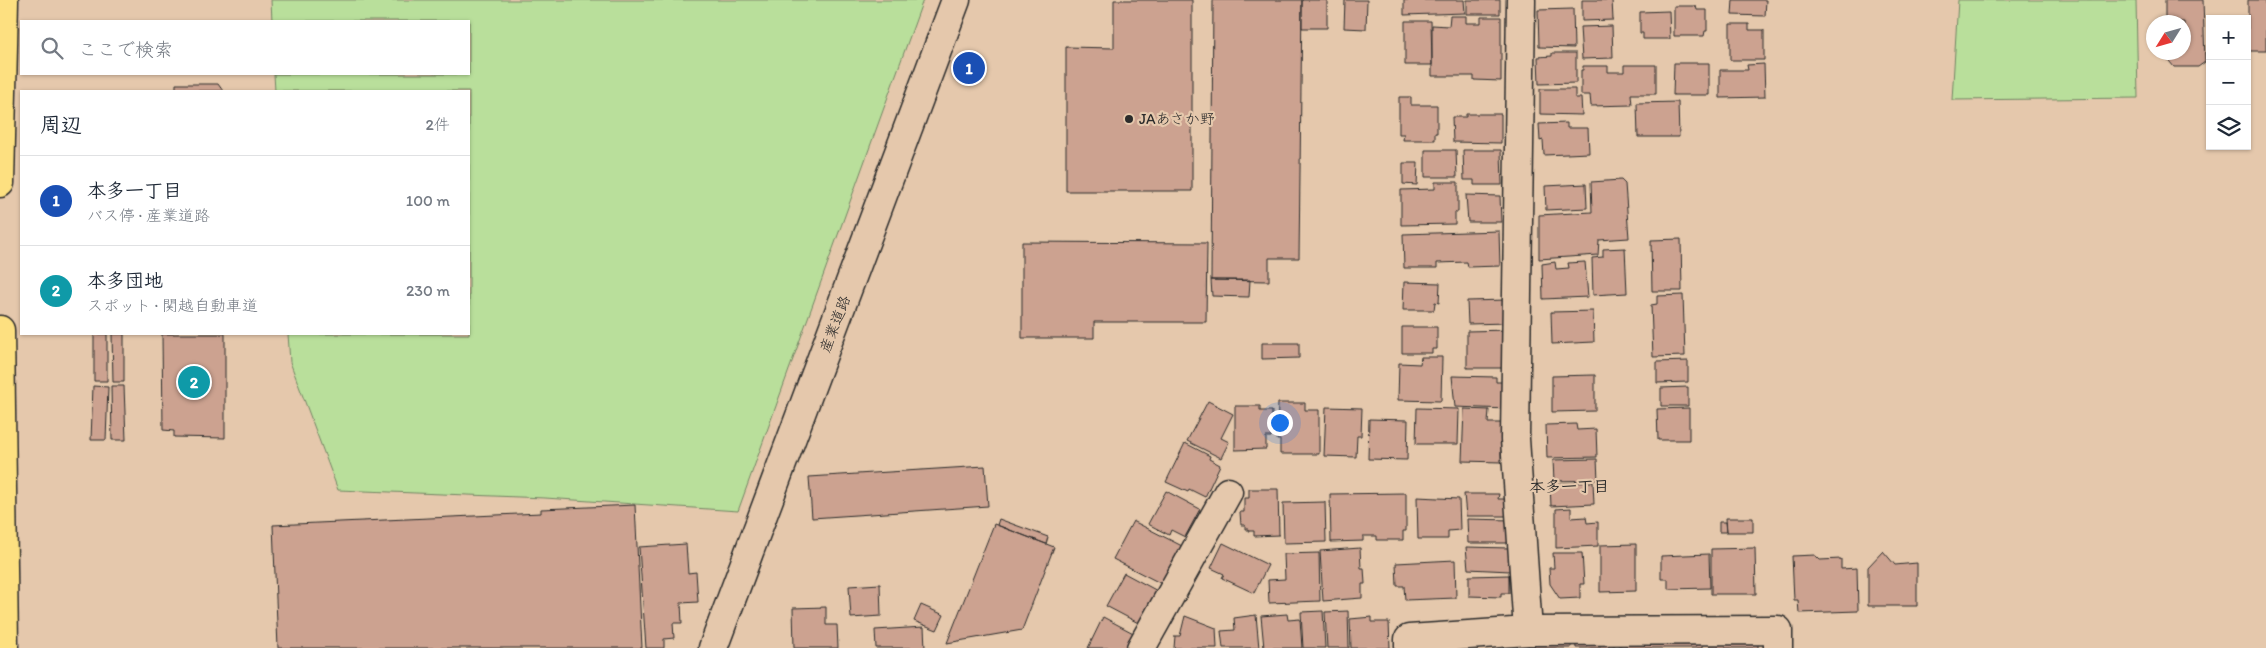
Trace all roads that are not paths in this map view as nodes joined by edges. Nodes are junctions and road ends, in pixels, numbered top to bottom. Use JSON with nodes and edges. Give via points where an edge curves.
{"nodes":[{"id":1,"x":4,"y":0,"type":"edge"},
{"id":2,"x":956,"y":0,"type":"edge"},
{"id":3,"x":1521,"y":0,"type":"edge"},
{"id":4,"x":0,"y":183,"type":"edge"},
{"id":5,"x":0,"y":330,"type":"edge"},
{"id":6,"x":1228,"y":492,"type":"dead end"},
{"id":7,"x":1528,"y":632,"type":"junction"},
{"id":8,"x":4,"y":648,"type":"edge"},
{"id":9,"x":713,"y":648,"type":"edge"},
{"id":10,"x":1141,"y":648,"type":"edge"},
{"id":11,"x":1409,"y":648,"type":"edge"},
{"id":12,"x":1778,"y":648,"type":"edge"}],
"edges":[{"from":1,"to":4,"type":"highway"},
{"from":2,"to":9,"type":"street","name":"産業道路"},
{"from":3,"to":7,"type":"street","via":[[1515,439]]},
{"from":5,"to":8,"type":"highway"},
{"from":6,"to":10,"type":"street"},
{"from":7,"to":11,"type":"street","via":[[1409,639]]},
{"from":7,"to":12,"type":"street","via":[[1778,630]]}]}
